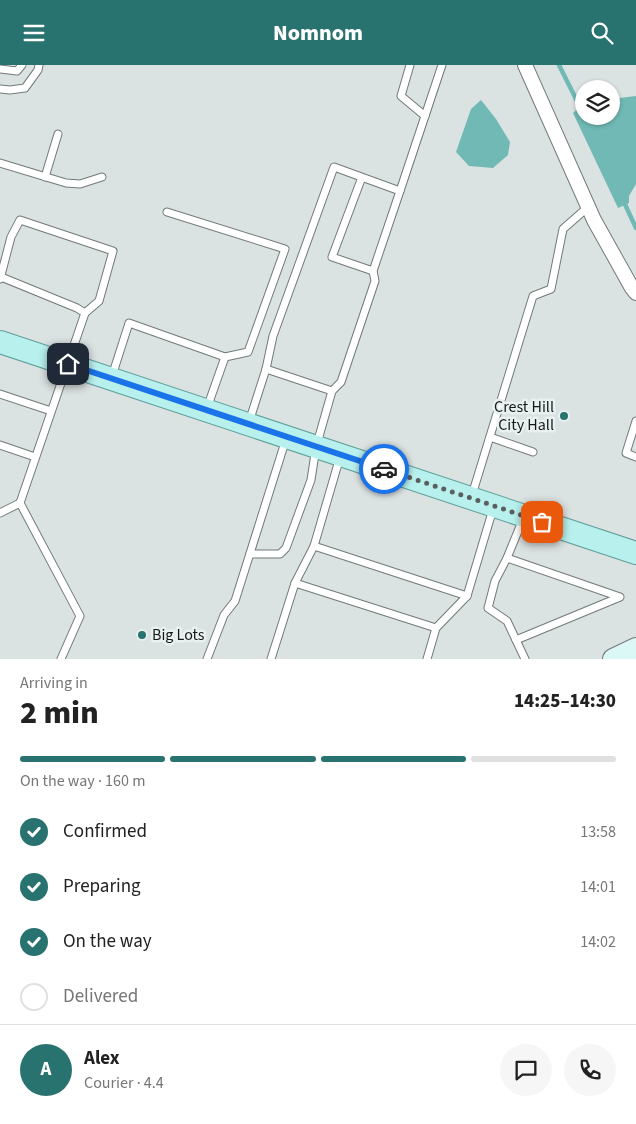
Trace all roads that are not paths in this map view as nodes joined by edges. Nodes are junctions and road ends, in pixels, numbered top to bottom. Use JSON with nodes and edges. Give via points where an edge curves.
{"nodes":[{"id":1,"x":22,"y":65,"type":"edge"},
{"id":2,"x":39,"y":65,"type":"edge"},
{"id":3,"x":410,"y":65,"type":"edge"},
{"id":4,"x":442,"y":65,"type":"edge"},
{"id":5,"x":524,"y":65,"type":"edge"},
{"id":6,"x":0,"y":69,"type":"edge"},
{"id":7,"x":0,"y":89,"type":"edge"},
{"id":8,"x":425,"y":116,"type":"junction"},
{"id":9,"x":58,"y":134,"type":"dead end"},
{"id":10,"x":0,"y":163,"type":"edge"},
{"id":11,"x":45,"y":177,"type":"junction"},
{"id":12,"x":102,"y":177,"type":"dead end"},
{"id":13,"x":362,"y":177,"type":"junction"},
{"id":14,"x":400,"y":191,"type":"junction"},
{"id":15,"x":588,"y":206,"type":"junction"},
{"id":16,"x":168,"y":213,"type":"dead end"},
{"id":17,"x":373,"y":271,"type":"junction"},
{"id":18,"x":0,"y":278,"type":"edge"},
{"id":19,"x":636,"y":293,"type":"edge"},
{"id":20,"x":85,"y":313,"type":"junction"},
{"id":21,"x":0,"y":342,"type":"edge"},
{"id":22,"x":225,"y":357,"type":"junction"},
{"id":23,"x":68,"y":364,"type":"junction"},
{"id":24,"x":266,"y":369,"type":"junction"},
{"id":25,"x":111,"y":379,"type":"junction"},
{"id":26,"x":332,"y":391,"type":"junction"},
{"id":27,"x":0,"y":394,"type":"edge"},
{"id":28,"x":206,"y":410,"type":"junction"},
{"id":29,"x":52,"y":411,"type":"junction"},
{"id":30,"x":636,"y":421,"type":"edge"},
{"id":31,"x":248,"y":424,"type":"junction"},
{"id":32,"x":287,"y":437,"type":"junction"},
{"id":33,"x":490,"y":437,"type":"junction"},
{"id":34,"x":0,"y":445,"type":"edge"},
{"id":35,"x":316,"y":447,"type":"junction"},
{"id":36,"x":532,"y":452,"type":"dead end"},
{"id":37,"x":341,"y":455,"type":"junction"},
{"id":38,"x":36,"y":457,"type":"junction"},
{"id":39,"x":636,"y":457,"type":"edge"},
{"id":40,"x":471,"y":498,"type":"junction"},
{"id":41,"x":20,"y":503,"type":"junction"},
{"id":42,"x":494,"y":506,"type":"junction"},
{"id":43,"x":0,"y":513,"type":"edge"},
{"id":44,"x":524,"y":516,"type":"junction"},
{"id":45,"x":314,"y":546,"type":"junction"},
{"id":46,"x":636,"y":553,"type":"edge"},
{"id":47,"x":250,"y":554,"type":"junction"},
{"id":48,"x":507,"y":558,"type":"junction"},
{"id":49,"x":296,"y":583,"type":"junction"},
{"id":50,"x":467,"y":596,"type":"junction"},
{"id":51,"x":436,"y":628,"type":"junction"},
{"id":52,"x":516,"y":639,"type":"junction"},
{"id":53,"x":636,"y":648,"type":"edge"},
{"id":54,"x":273,"y":658,"type":"edge"},
{"id":55,"x":61,"y":659,"type":"edge"},
{"id":56,"x":207,"y":659,"type":"edge"},
{"id":57,"x":427,"y":659,"type":"edge"},
{"id":58,"x":525,"y":659,"type":"edge"},
{"id":59,"x":613,"y":659,"type":"edge"}],
"edges":[{"from":1,"to":6,"type":"lane","via":[[17,71]]},
{"from":2,"to":7,"type":"lane","via":[[25,88]]},
{"from":3,"to":8,"type":"lane","via":[[401,96]]},
{"from":4,"to":8,"type":"lane"},
{"from":5,"to":15,"type":"street"},
{"from":8,"to":14,"type":"lane"},
{"from":9,"to":11,"type":"lane"},
{"from":10,"to":11,"type":"lane"},
{"from":11,"to":12,"type":"lane","via":[[80,184]]},
{"from":13,"to":14,"type":"lane"},
{"from":13,"to":17,"type":"lane","via":[[332,257]]},
{"from":13,"to":24,"type":"lane","via":[[334,167],[273,336]]},
{"from":14,"to":17,"type":"lane"},
{"from":15,"to":19,"type":"street"},
{"from":15,"to":33,"type":"lane","via":[[564,229],[551,289],[533,296]]},
{"from":16,"to":22,"type":"lane","via":[[285,249],[248,352]]},
{"from":17,"to":26,"type":"lane","via":[[375,281],[341,382]]},
{"from":18,"to":20,"type":"lane"},
{"from":18,"to":20,"type":"lane","via":[[11,237],[20,220],[113,251],[99,301]]},
{"from":20,"to":23,"type":"lane"},
{"from":21,"to":23,"type":"main road"},
{"from":22,"to":25,"type":"lane","via":[[129,323]]},
{"from":22,"to":28,"type":"lane"},
{"from":23,"to":25,"type":"main road"},
{"from":23,"to":29,"type":"lane"},
{"from":24,"to":26,"type":"lane"},
{"from":24,"to":31,"type":"lane"},
{"from":25,"to":28,"type":"main road"},
{"from":26,"to":35,"type":"lane"},
{"from":27,"to":29,"type":"lane"},
{"from":28,"to":31,"type":"main road"},
{"from":29,"to":38,"type":"lane"},
{"from":30,"to":39,"type":"lane","via":[[626,453]]},
{"from":31,"to":32,"type":"main road"},
{"from":32,"to":35,"type":"main road"},
{"from":32,"to":47,"type":"lane"},
{"from":33,"to":36,"type":"lane"},
{"from":33,"to":40,"type":"lane"},
{"from":34,"to":38,"type":"lane"},
{"from":35,"to":37,"type":"main road"},
{"from":35,"to":47,"type":"lane","via":[[311,480],[286,548],[280,554]]},
{"from":37,"to":40,"type":"main road"},
{"from":37,"to":45,"type":"lane"},
{"from":38,"to":41,"type":"lane"},
{"from":40,"to":42,"type":"main road"},
{"from":41,"to":43,"type":"lane"},
{"from":41,"to":55,"type":"lane","via":[[80,616]]},
{"from":42,"to":44,"type":"main road"},
{"from":42,"to":50,"type":"lane"},
{"from":44,"to":46,"type":"main road"},
{"from":44,"to":48,"type":"lane"},
{"from":45,"to":49,"type":"lane"},
{"from":45,"to":50,"type":"lane"},
{"from":47,"to":56,"type":"lane","via":[[235,601],[224,615]]},
{"from":48,"to":52,"type":"lane","via":[[495,581],[488,608],[507,621]]},
{"from":48,"to":52,"type":"lane","via":[[620,597]]},
{"from":49,"to":51,"type":"lane"},
{"from":49,"to":54,"type":"lane"},
{"from":50,"to":51,"type":"lane"},
{"from":51,"to":57,"type":"lane"},
{"from":52,"to":58,"type":"lane"},
{"from":53,"to":59,"type":"main road"}]}
